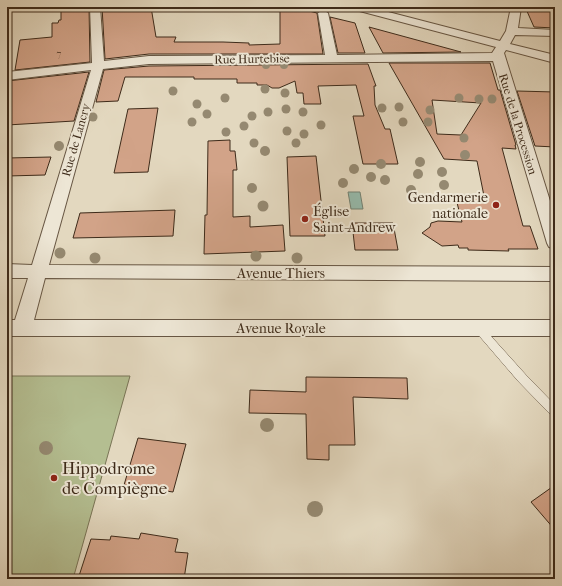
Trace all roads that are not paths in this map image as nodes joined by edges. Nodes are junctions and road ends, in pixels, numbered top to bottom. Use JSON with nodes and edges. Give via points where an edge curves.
{"nodes":[{"id":1,"x":95,"y":7,"type":"edge"},
{"id":2,"x":356,"y":7,"type":"edge"},
{"id":3,"x":516,"y":7,"type":"edge"},
{"id":4,"x":323,"y":13,"type":"dead end"},
{"id":5,"x":512,"y":31,"type":"junction"},
{"id":6,"x":555,"y":33,"type":"edge"},
{"id":7,"x":501,"y":50,"type":"junction"},
{"id":8,"x":332,"y":58,"type":"junction"},
{"id":9,"x":555,"y":59,"type":"edge"},
{"id":10,"x":98,"y":66,"type":"junction"},
{"id":11,"x":7,"y":76,"type":"edge"},
{"id":12,"x":555,"y":243,"type":"edge"},
{"id":13,"x":7,"y":272,"type":"edge"},
{"id":14,"x":38,"y":272,"type":"junction"},
{"id":15,"x":555,"y":274,"type":"edge"},
{"id":16,"x":14,"y":328,"type":"edge"},
{"id":17,"x":478,"y":328,"type":"junction"},
{"id":18,"x":555,"y":328,"type":"edge"},
{"id":19,"x":555,"y":412,"type":"edge"}],
"edges":[{"from":1,"to":10,"type":"street","name":"Rue de Lancry"},
{"from":2,"to":7,"type":"street"},
{"from":3,"to":5,"type":"street"},
{"from":4,"to":8,"type":"street"},
{"from":5,"to":6,"type":"street"},
{"from":5,"to":7,"type":"street"},
{"from":7,"to":8,"type":"street","name":"Rue Hurtebise"},
{"from":7,"to":9,"type":"street","via":[[514,48]]},
{"from":7,"to":12,"type":"street","name":"Rue de la Procession"},
{"from":8,"to":10,"type":"street","name":"Rue Hurtebise","via":[[149,60]]},
{"from":10,"to":11,"type":"street","name":"Rue Hurtebise"},
{"from":10,"to":14,"type":"street","name":"Rue de Lancry"},
{"from":13,"to":14,"type":"street","name":"Avenue Thiers"},
{"from":14,"to":15,"type":"street","name":"Avenue Thiers"},
{"from":14,"to":16,"type":"street","name":"Rue de Lancry"},
{"from":16,"to":17,"type":"street","name":"Avenue Royale"},
{"from":17,"to":18,"type":"street","name":"Avenue Royale"},
{"from":17,"to":19,"type":"lane"}]}
